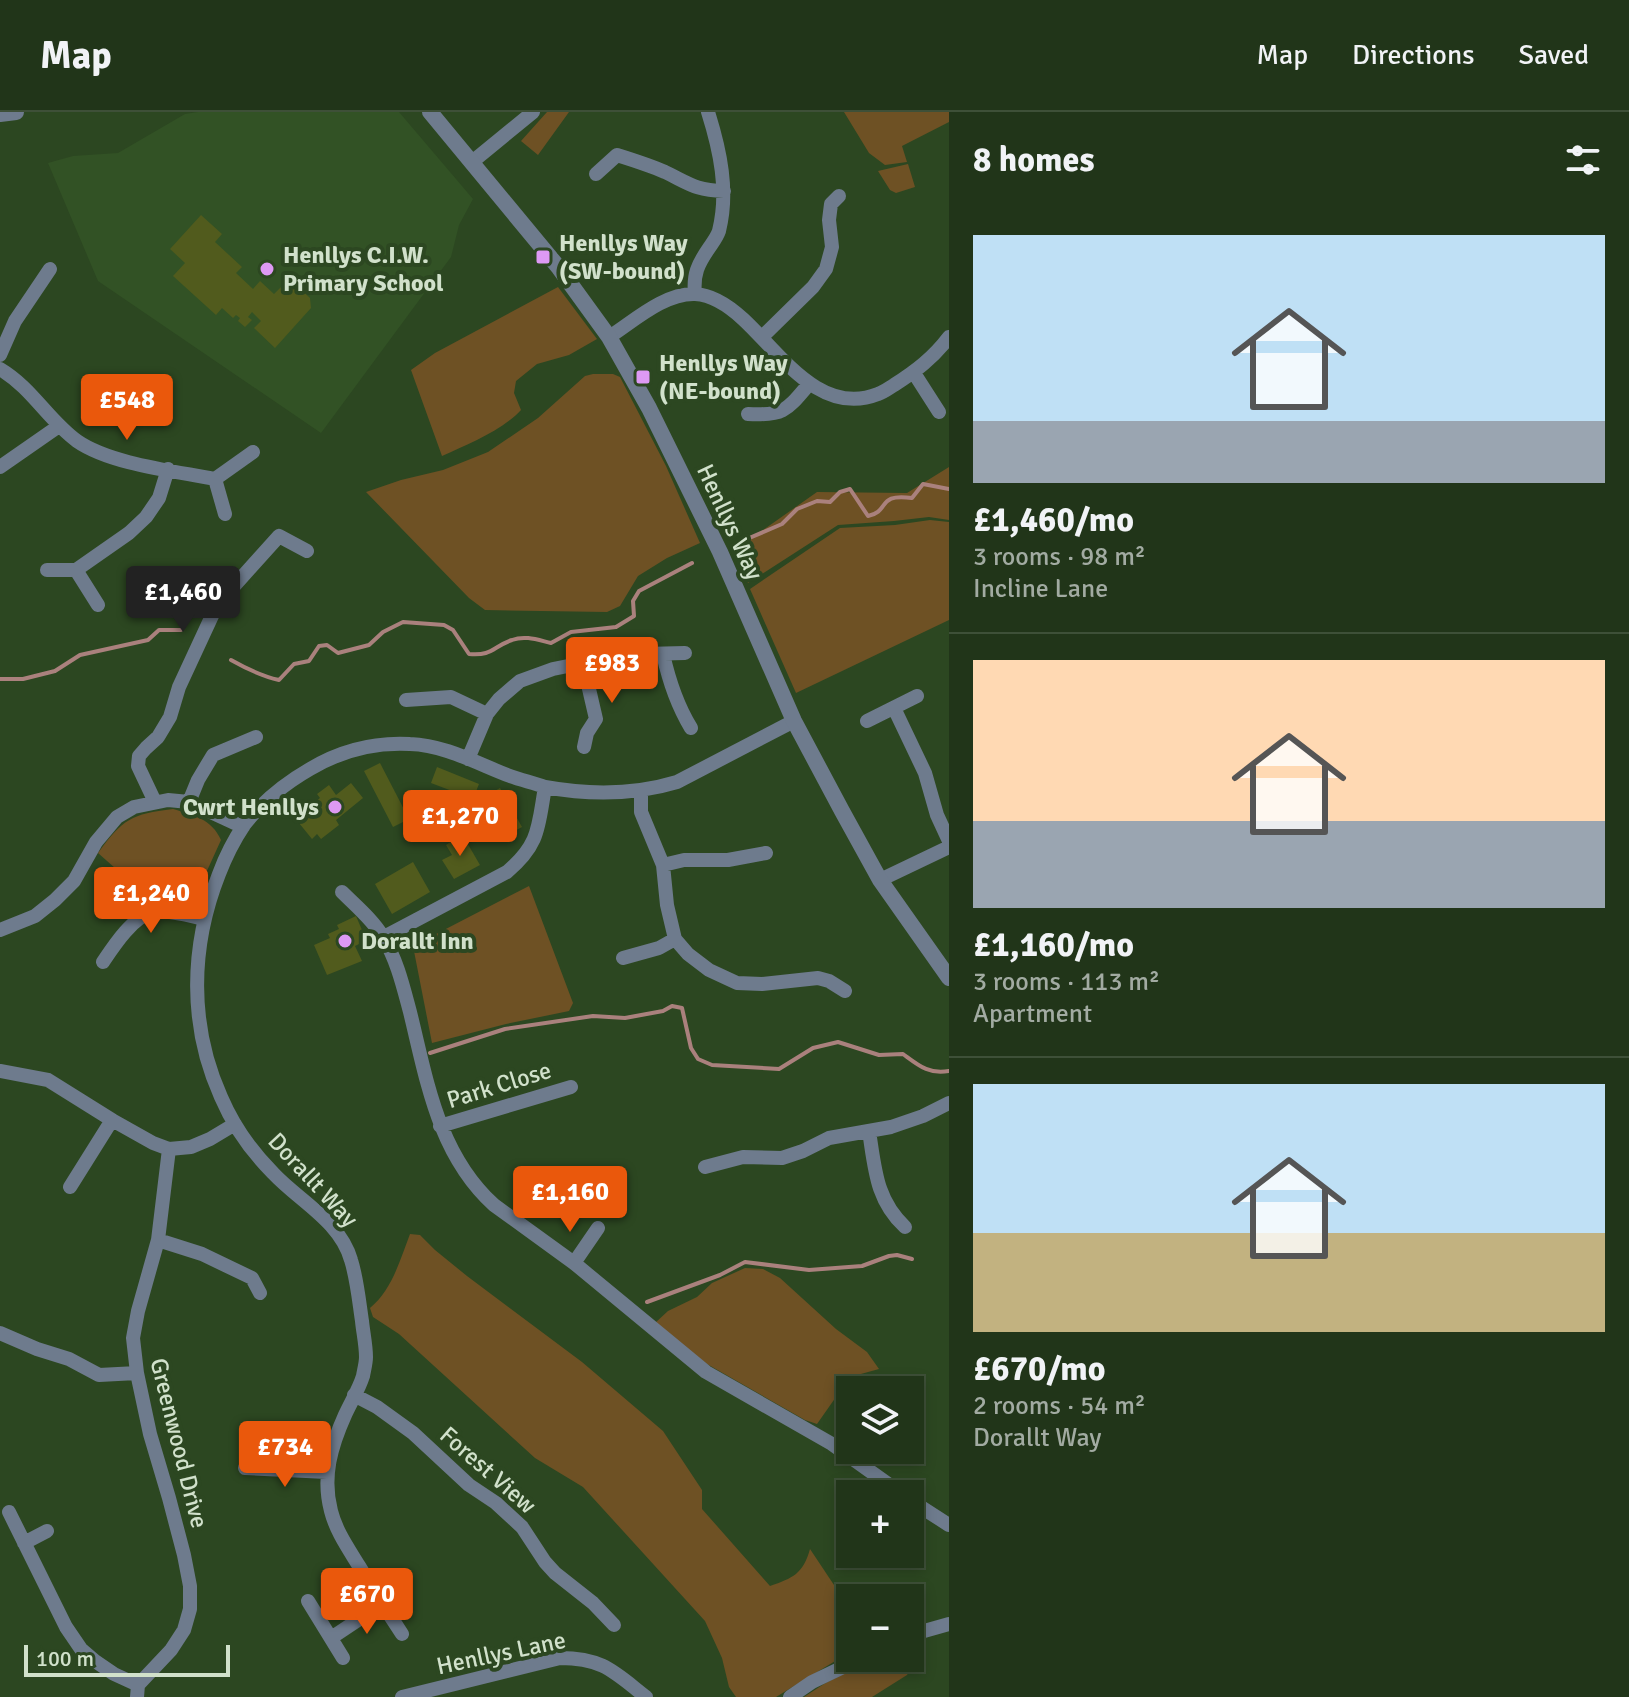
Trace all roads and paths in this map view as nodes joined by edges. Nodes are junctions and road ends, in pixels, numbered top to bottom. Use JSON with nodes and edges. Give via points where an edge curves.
{"nodes":[{"id":1,"x":16,"y":112,"type":"edge"},
{"id":2,"x":430,"y":112,"type":"edge"},
{"id":3,"x":533,"y":112,"type":"edge"},
{"id":4,"x":0,"y":114,"type":"edge"},
{"id":5,"x":714,"y":114,"type":"edge"},
{"id":6,"x":472,"y":162,"type":"junction"},
{"id":7,"x":596,"y":174,"type":"dead end"},
{"id":8,"x":724,"y":191,"type":"junction"},
{"id":9,"x":839,"y":196,"type":"dead end"},
{"id":10,"x":50,"y":269,"type":"dead end"},
{"id":11,"x":695,"y":294,"type":"junction"},
{"id":12,"x":609,"y":337,"type":"junction"},
{"id":13,"x":762,"y":337,"type":"junction"},
{"id":14,"x":949,"y":337,"type":"edge"},
{"id":15,"x":0,"y":355,"type":"edge"},
{"id":16,"x":0,"y":369,"type":"edge"},
{"id":17,"x":914,"y":373,"type":"junction"},
{"id":18,"x":809,"y":384,"type":"junction"},
{"id":19,"x":939,"y":412,"type":"dead end"},
{"id":20,"x":748,"y":414,"type":"dead end"},
{"id":21,"x":59,"y":426,"type":"junction"},
{"id":22,"x":253,"y":452,"type":"dead end"},
{"id":23,"x":0,"y":467,"type":"edge"},
{"id":24,"x":168,"y":469,"type":"junction"},
{"id":25,"x":215,"y":479,"type":"junction"},
{"id":26,"x":225,"y":514,"type":"dead end"},
{"id":27,"x":307,"y":551,"type":"dead end"},
{"id":28,"x":47,"y":570,"type":"dead end"},
{"id":29,"x":76,"y":570,"type":"junction"},
{"id":30,"x":98,"y":605,"type":"dead end"},
{"id":31,"x":685,"y":653,"type":"dead end"},
{"id":32,"x":663,"y":654,"type":"junction"},
{"id":33,"x":583,"y":663,"type":"junction"},
{"id":34,"x":917,"y":696,"type":"dead end"},
{"id":35,"x":406,"y":700,"type":"dead end"},
{"id":36,"x":894,"y":708,"type":"junction"},
{"id":37,"x":487,"y":714,"type":"junction"},
{"id":38,"x":794,"y":721,"type":"junction"},
{"id":39,"x":867,"y":721,"type":"dead end"},
{"id":40,"x":691,"y":728,"type":"dead end"},
{"id":41,"x":256,"y":737,"type":"dead end"},
{"id":42,"x":584,"y":747,"type":"dead end"},
{"id":43,"x":468,"y":759,"type":"junction"},
{"id":44,"x":545,"y":787,"type":"junction"},
{"id":45,"x":641,"y":790,"type":"junction"},
{"id":46,"x":155,"y":802,"type":"junction"},
{"id":47,"x":189,"y":802,"type":"junction"},
{"id":48,"x":243,"y":827,"type":"junction"},
{"id":49,"x":949,"y":841,"type":"edge"},
{"id":50,"x":949,"y":847,"type":"edge"},
{"id":51,"x":766,"y":853,"type":"dead end"},
{"id":52,"x":663,"y":865,"type":"junction"},
{"id":53,"x":880,"y":880,"type":"junction"},
{"id":54,"x":342,"y":892,"type":"dead end"},
{"id":55,"x":204,"y":919,"type":"junction"},
{"id":56,"x":0,"y":930,"type":"edge"},
{"id":57,"x":384,"y":937,"type":"junction"},
{"id":58,"x":675,"y":939,"type":"junction"},
{"id":59,"x":623,"y":958,"type":"dead end"},
{"id":60,"x":103,"y":962,"type":"dead end"},
{"id":61,"x":949,"y":978,"type":"edge"},
{"id":62,"x":845,"y":991,"type":"dead end"},
{"id":63,"x":0,"y":1071,"type":"edge"},
{"id":64,"x":571,"y":1087,"type":"dead end"},
{"id":65,"x":949,"y":1103,"type":"edge"},
{"id":66,"x":112,"y":1120,"type":"junction"},
{"id":67,"x":235,"y":1124,"type":"junction"},
{"id":68,"x":440,"y":1126,"type":"junction"},
{"id":69,"x":869,"y":1131,"type":"junction"},
{"id":70,"x":169,"y":1149,"type":"junction"},
{"id":71,"x":705,"y":1167,"type":"dead end"},
{"id":72,"x":70,"y":1187,"type":"dead end"},
{"id":73,"x":905,"y":1227,"type":"dead end"},
{"id":74,"x":598,"y":1228,"type":"dead end"},
{"id":75,"x":158,"y":1240,"type":"junction"},
{"id":76,"x":574,"y":1263,"type":"junction"},
{"id":77,"x":260,"y":1293,"type":"dead end"},
{"id":78,"x":0,"y":1333,"type":"edge"},
{"id":79,"x":137,"y":1373,"type":"junction"},
{"id":80,"x":354,"y":1395,"type":"junction"},
{"id":81,"x":280,"y":1445,"type":"dead end"},
{"id":82,"x":245,"y":1468,"type":"dead end"},
{"id":83,"x":279,"y":1469,"type":"junction"},
{"id":84,"x":327,"y":1472,"type":"junction"},
{"id":85,"x":882,"y":1480,"type":"edge"},
{"id":86,"x":924,"y":1509,"type":"edge"},
{"id":87,"x":9,"y":1512,"type":"dead end"},
{"id":88,"x":949,"y":1525,"type":"edge"},
{"id":89,"x":47,"y":1531,"type":"dead end"},
{"id":90,"x":24,"y":1543,"type":"junction"},
{"id":91,"x":308,"y":1601,"type":"dead end"},
{"id":92,"x":382,"y":1604,"type":"junction"},
{"id":93,"x":949,"y":1624,"type":"edge"},
{"id":94,"x":614,"y":1625,"type":"dead end"},
{"id":95,"x":924,"y":1631,"type":"edge"},
{"id":96,"x":402,"y":1634,"type":"dead end"},
{"id":97,"x":331,"y":1638,"type":"junction"},
{"id":98,"x":343,"y":1658,"type":"dead end"},
{"id":99,"x":836,"y":1670,"type":"edge"},
{"id":100,"x":138,"y":1691,"type":"edge"},
{"id":101,"x":402,"y":1697,"type":"edge"},
{"id":102,"x":646,"y":1697,"type":"edge"},
{"id":103,"x":790,"y":1697,"type":"edge"}],
"edges":[{"from":1,"to":4,"type":"street"},
{"from":2,"to":6,"type":"street","name":"Henllys Way"},
{"from":3,"to":6,"type":"street"},
{"from":5,"to":8,"type":"street"},
{"from":6,"to":12,"type":"street","name":"Henllys Way"},
{"from":7,"to":8,"type":"street","via":[[617,155],[688,185]]},
{"from":8,"to":11,"type":"street","via":[[719,234],[698,265]]},
{"from":9,"to":13,"type":"street","via":[[831,204],[832,247],[826,269]]},
{"from":10,"to":15,"type":"street","via":[[15,321]]},
{"from":11,"to":12,"type":"street","via":[[663,302]]},
{"from":11,"to":13,"type":"street","via":[[729,307]]},
{"from":12,"to":38,"type":"street","name":"Henllys Way","via":[[720,552]]},
{"from":13,"to":18,"type":"street"},
{"from":14,"to":17,"type":"street"},
{"from":16,"to":21,"type":"street"},
{"from":17,"to":18,"type":"street","via":[[878,394],[858,398],[830,396]]},
{"from":17,"to":19,"type":"street"},
{"from":18,"to":20,"type":"street","via":[[789,408],[770,415]]},
{"from":21,"to":23,"type":"street"},
{"from":21,"to":24,"type":"street","via":[[95,451]]},
{"from":22,"to":25,"type":"street"},
{"from":24,"to":25,"type":"street"},
{"from":24,"to":29,"type":"street","via":[[146,517]]},
{"from":25,"to":26,"type":"street"},
{"from":27,"to":46,"type":"street","via":[[279,536],[217,605],[170,717],[139,756],[138,766]]},
{"from":28,"to":29,"type":"street"},
{"from":29,"to":30,"type":"street"},
{"from":31,"to":32,"type":"street"},
{"from":32,"to":33,"type":"street","via":[[603,655]]},
{"from":32,"to":40,"type":"street"},
{"from":33,"to":37,"type":"street","via":[[520,681]]},
{"from":33,"to":42,"type":"street","via":[[596,719]]},
{"from":34,"to":36,"type":"street"},
{"from":35,"to":37,"type":"street","via":[[451,697]]},
{"from":36,"to":39,"type":"street"},
{"from":36,"to":49,"type":"street"},
{"from":37,"to":43,"type":"street"},
{"from":38,"to":45,"type":"street","name":"Dorallt Way","via":[[677,782]]},
{"from":38,"to":53,"type":"street","name":"Henllys Way"},
{"from":41,"to":47,"type":"street","via":[[213,755]]},
{"from":43,"to":44,"type":"street","name":"Dorallt Way"},
{"from":43,"to":48,"type":"street","name":"Dorallt Way","via":[[412,744],[353,749],[289,781]]},
{"from":44,"to":45,"type":"street","name":"Dorallt Way"},
{"from":44,"to":57,"type":"street","via":[[532,846],[520,860],[507,872]]},
{"from":45,"to":52,"type":"street","via":[[641,812]]},
{"from":46,"to":47,"type":"street"},
{"from":46,"to":56,"type":"street","via":[[117,817],[65,891],[35,916]]},
{"from":47,"to":48,"type":"street"},
{"from":48,"to":55,"type":"street","name":"Dorallt Way","via":[[224,861]]},
{"from":50,"to":53,"type":"street"},
{"from":51,"to":52,"type":"street"},
{"from":52,"to":58,"type":"street"},
{"from":53,"to":61,"type":"street","name":"Henllys Way"},
{"from":54,"to":57,"type":"street"},
{"from":55,"to":60,"type":"street","via":[[152,912],[133,924]]},
{"from":55,"to":67,"type":"street","name":"Dorallt Way","via":[[198,1022],[212,1075]]},
{"from":57,"to":68,"type":"street","via":[[399,971]]},
{"from":58,"to":59,"type":"street"},
{"from":58,"to":62,"type":"street","via":[[709,970],[737,983],[818,978]]},
{"from":63,"to":66,"type":"street","via":[[48,1080]]},
{"from":64,"to":68,"type":"street","name":"Park Close"},
{"from":65,"to":69,"type":"street"},
{"from":66,"to":70,"type":"street"},
{"from":66,"to":72,"type":"street"},
{"from":67,"to":70,"type":"street","via":[[191,1147]]},
{"from":67,"to":80,"type":"street","name":"Dorallt Way","via":[[274,1174],[320,1214],[351,1257],[366,1358]]},
{"from":68,"to":76,"type":"street","via":[[482,1194]]},
{"from":69,"to":71,"type":"street","via":[[829,1138],[782,1158],[743,1157]]},
{"from":69,"to":73,"type":"street","via":[[879,1188],[892,1215]]},
{"from":70,"to":75,"type":"street","name":"Greenwood Drive"},
{"from":74,"to":76,"type":"street"},
{"from":75,"to":77,"type":"street","via":[[252,1278]]},
{"from":75,"to":79,"type":"street","name":"Greenwood Drive","via":[[133,1338]]},
{"from":76,"to":85,"type":"street","via":[[706,1372],[832,1444]]},
{"from":78,"to":79,"type":"street","via":[[99,1375]]},
{"from":79,"to":100,"type":"street","name":"Greenwood Drive","via":[[190,1586],[184,1630]]},
{"from":80,"to":84,"type":"street","name":"Dorallt Way"},
{"from":80,"to":94,"type":"street","name":"Forest View","via":[[413,1433],[496,1503],[522,1527],[555,1573]]},
{"from":81,"to":83,"type":"street"},
{"from":82,"to":83,"type":"street"},
{"from":83,"to":84,"type":"street"},
{"from":84,"to":92,"type":"street","name":"Dorallt Way","via":[[331,1512],[340,1534]]},
{"from":86,"to":88,"type":"street"},
{"from":87,"to":90,"type":"street","name":"Greenwood Drive"},
{"from":89,"to":90,"type":"street"},
{"from":90,"to":100,"type":"street","name":"Greenwood Drive","via":[[81,1649]]},
{"from":91,"to":97,"type":"street"},
{"from":92,"to":96,"type":"street","name":"Dorallt Way"},
{"from":92,"to":97,"type":"street"},
{"from":93,"to":95,"type":"street"},
{"from":97,"to":98,"type":"street"},
{"from":99,"to":103,"type":"street"},
{"from":101,"to":102,"type":"street","name":"Henllys Lane","via":[[560,1658],[604,1665]]}]}
